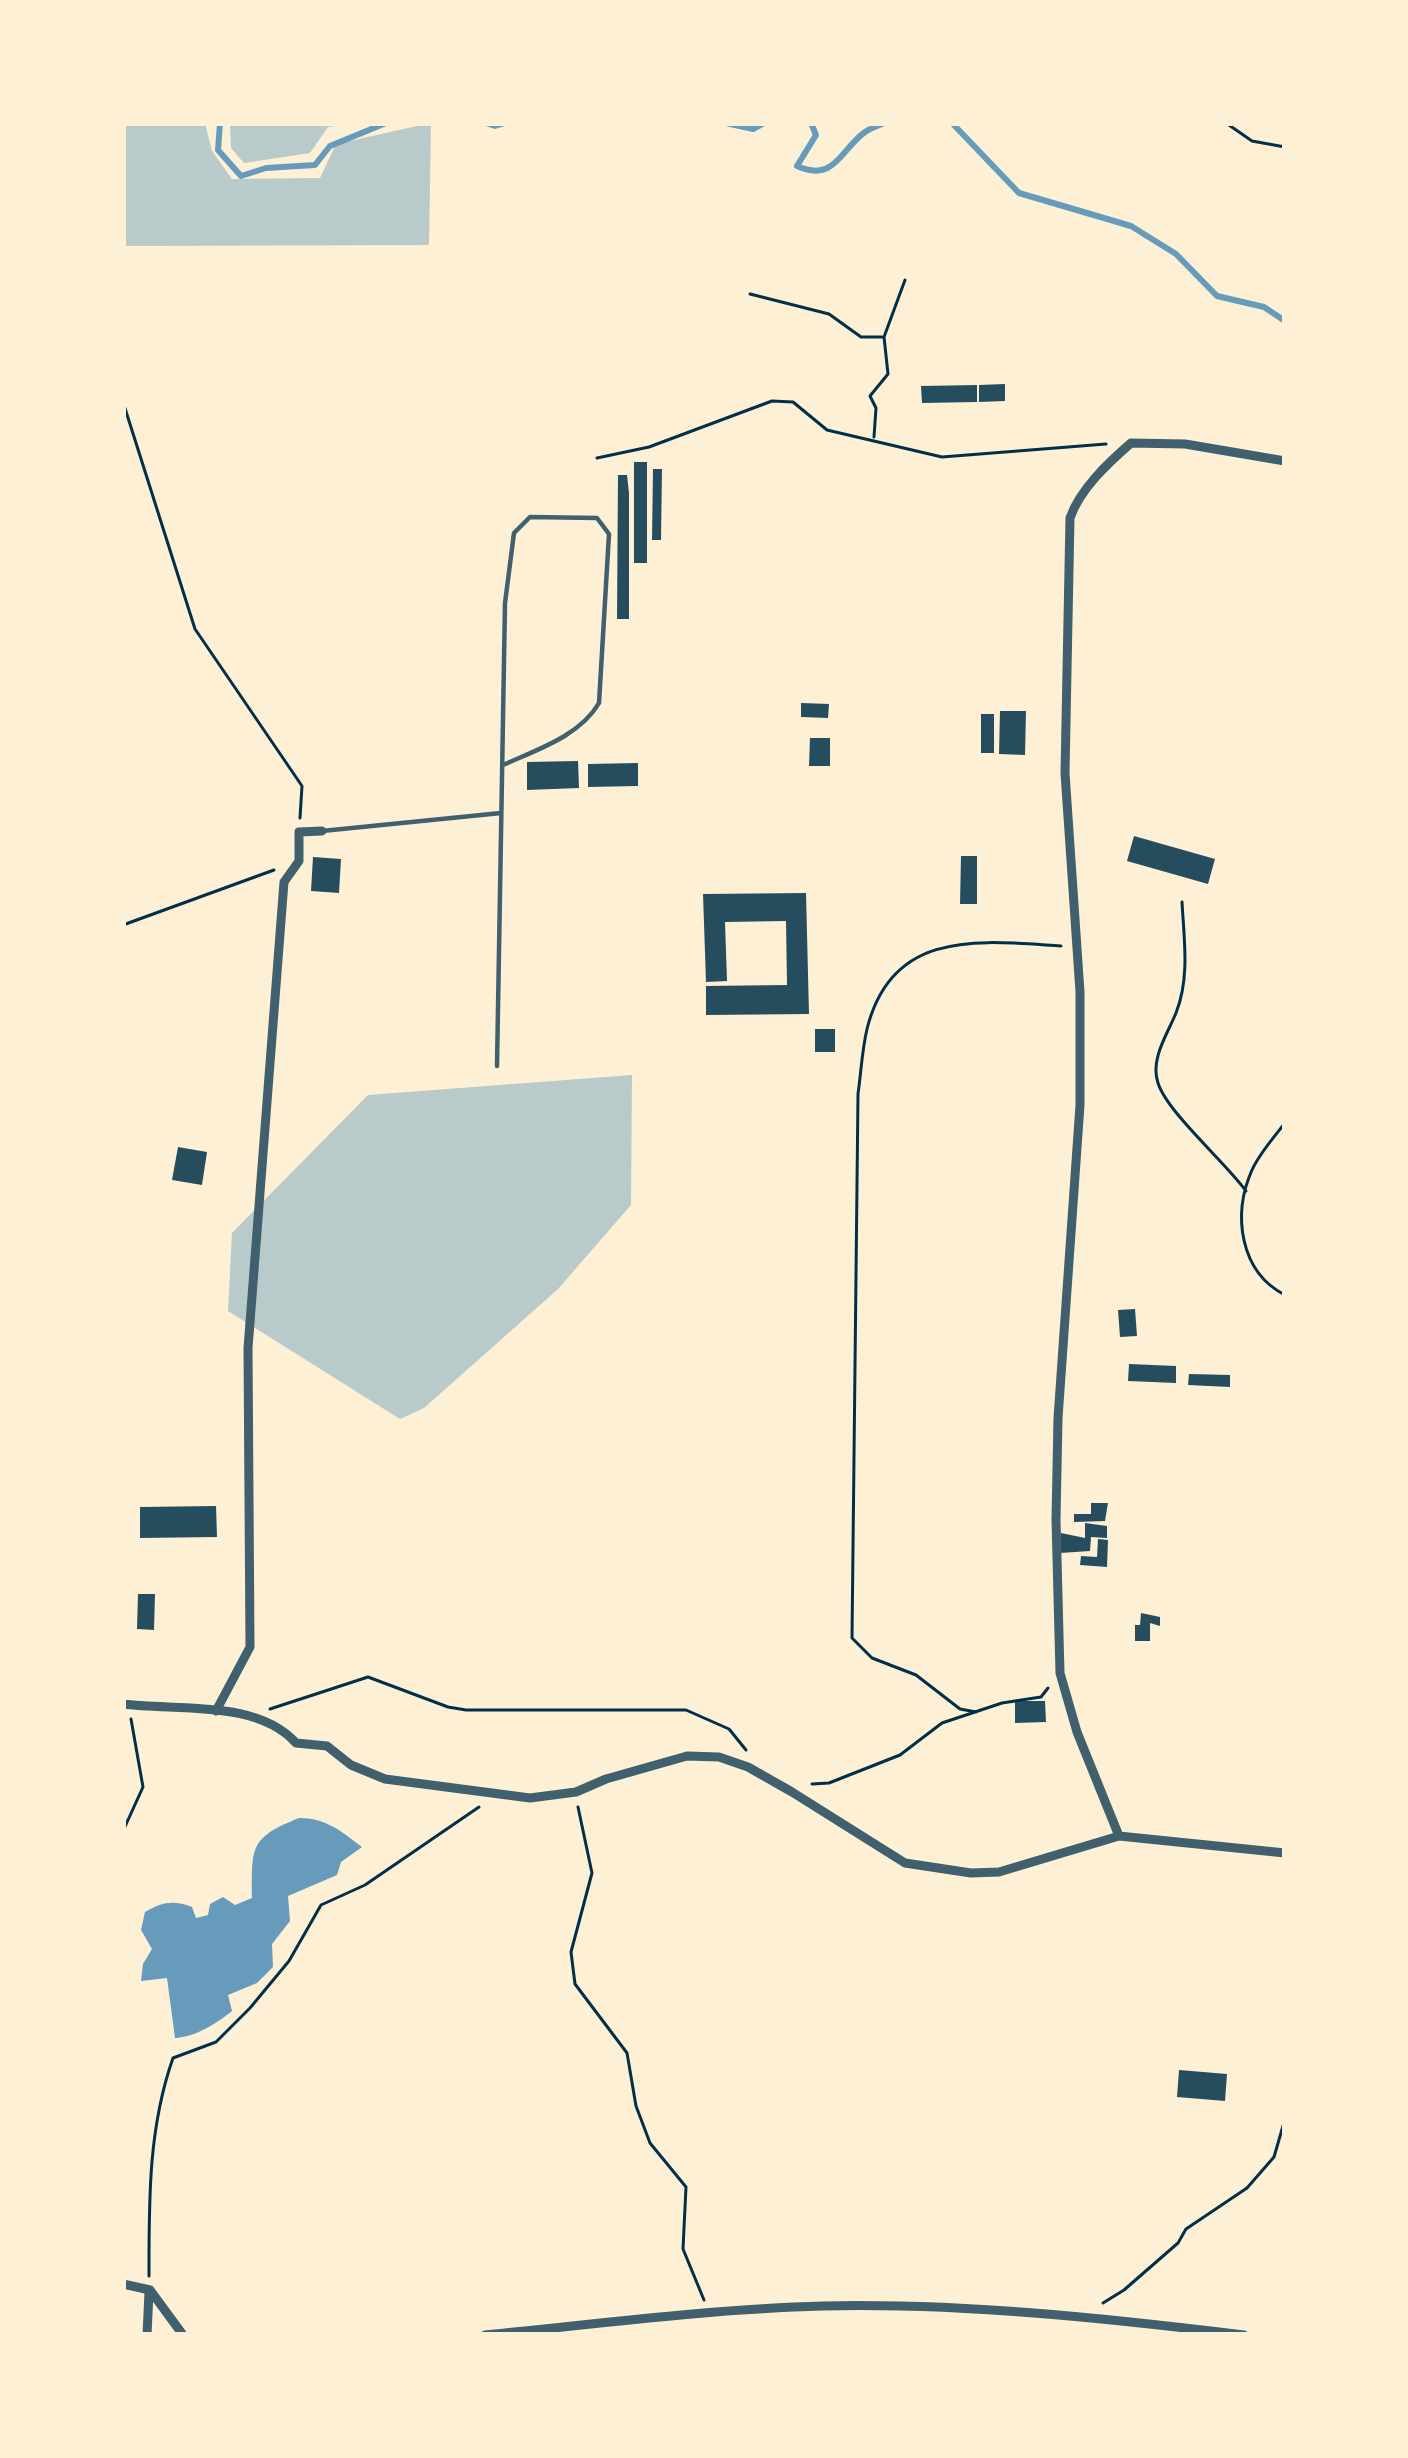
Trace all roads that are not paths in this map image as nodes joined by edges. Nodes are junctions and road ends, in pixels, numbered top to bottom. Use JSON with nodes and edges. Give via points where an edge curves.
{"nodes":[{"id":1,"x":1285,"y":461,"type":"edge"},
{"id":2,"x":503,"y":765,"type":"junction"},
{"id":3,"x":503,"y":812,"type":"junction"},
{"id":4,"x":322,"y":831,"type":"joint"},
{"id":5,"x":497,"y":1066,"type":"dead end"},
{"id":6,"x":126,"y":1705,"type":"edge"},
{"id":7,"x":216,"y":1711,"type":"junction"},
{"id":8,"x":1119,"y":1836,"type":"junction"},
{"id":9,"x":1285,"y":1853,"type":"edge"},
{"id":10,"x":123,"y":2284,"type":"edge"},
{"id":11,"x":150,"y":2290,"type":"junction"},
{"id":12,"x":147,"y":2335,"type":"edge"},
{"id":13,"x":183,"y":2335,"type":"edge"},
{"id":14,"x":485,"y":2335,"type":"edge"},
{"id":15,"x":1244,"y":2335,"type":"edge"}],
"edges":[{"from":1,"to":8,"type":"street","via":[[1131,443],[1070,518],[1065,773],[1080,1105],[1058,1418],[1060,1673]]},
{"from":2,"to":2,"type":"lane","via":[[560,738],[599,704],[609,534],[597,518],[530,517],[514,533]]},
{"from":2,"to":3,"type":"lane"},
{"from":3,"to":4,"type":"lane"},
{"from":3,"to":5,"type":"lane"},
{"from":4,"to":7,"type":"street","via":[[299,832],[298,861],[284,882],[248,1348],[250,1646]]},
{"from":6,"to":7,"type":"street"},
{"from":7,"to":8,"type":"street","via":[[286,1731],[296,1743],[327,1746],[385,1779],[530,1798],[576,1792],[687,1756],[719,1757],[925,1869],[999,1872]]},
{"from":8,"to":9,"type":"street"},
{"from":10,"to":11,"type":"street"},
{"from":11,"to":12,"type":"street"},
{"from":11,"to":13,"type":"street"},
{"from":14,"to":15,"type":"street","via":[[826,2306],[1082,2315]]}]}
